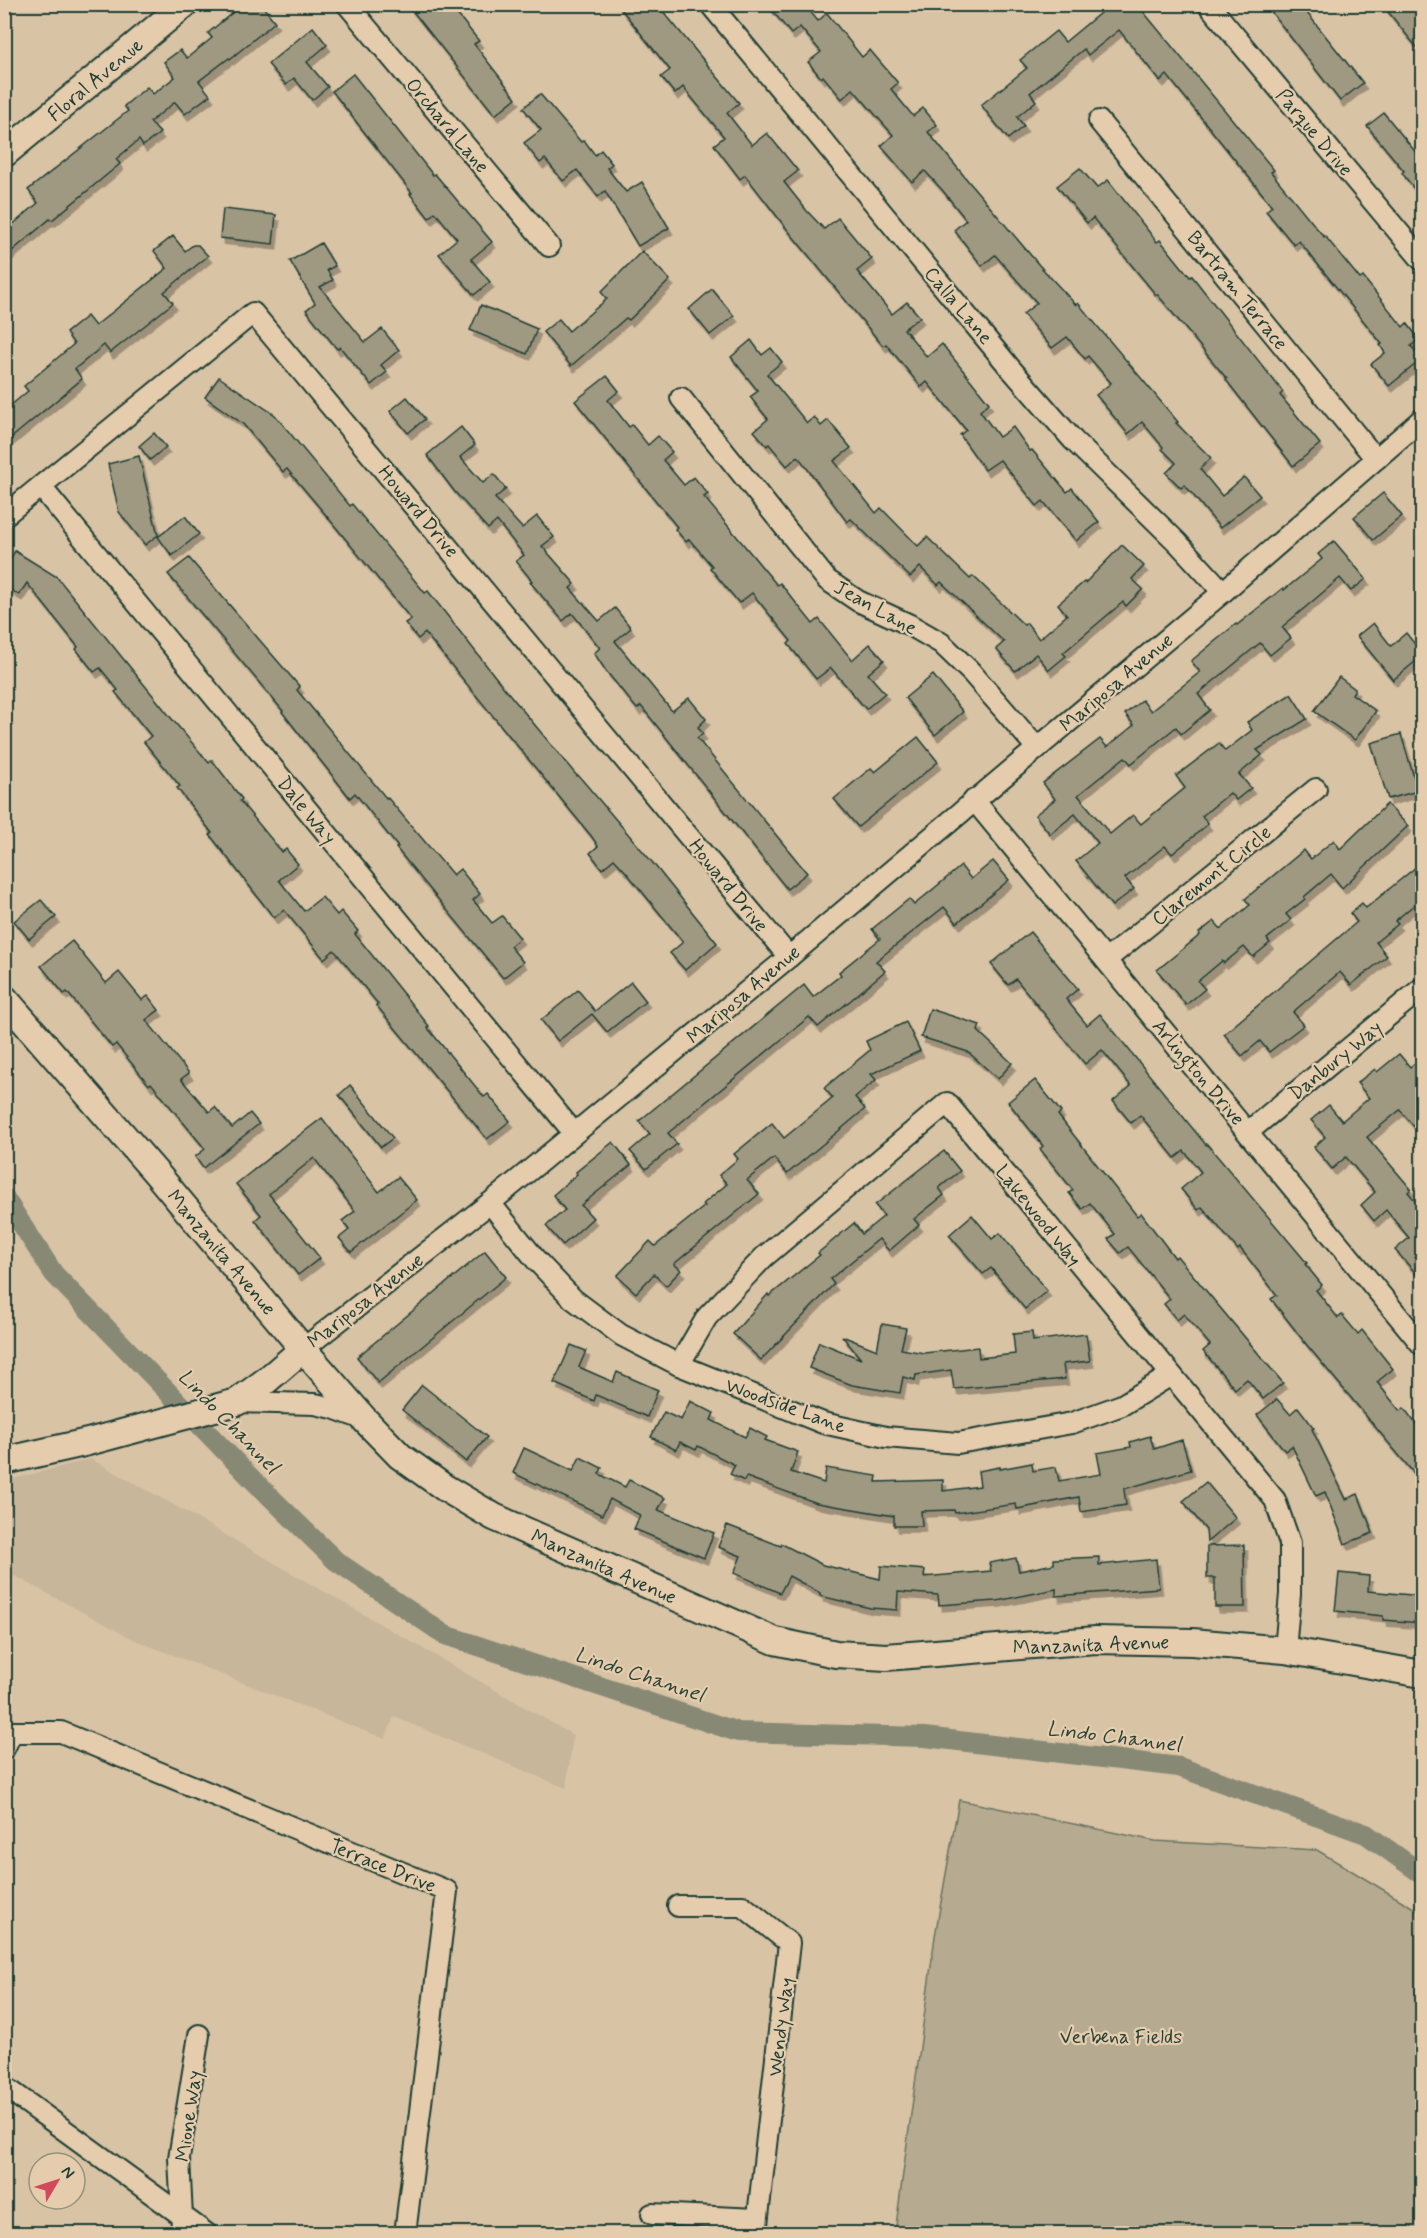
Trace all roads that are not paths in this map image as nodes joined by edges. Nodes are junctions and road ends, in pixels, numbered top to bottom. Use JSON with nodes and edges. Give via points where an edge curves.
{"nodes":[{"id":1,"x":185,"y":4,"type":"edge"},
{"id":2,"x":347,"y":4,"type":"edge"},
{"id":3,"x":710,"y":4,"type":"edge"},
{"id":4,"x":1208,"y":4,"type":"edge"},
{"id":5,"x":1099,"y":121,"type":"dead end"},
{"id":6,"x":4,"y":153,"type":"edge"},
{"id":7,"x":549,"y":246,"type":"dead end"},
{"id":8,"x":1422,"y":260,"type":"edge"},
{"id":9,"x":681,"y":398,"type":"dead end"},
{"id":10,"x":1422,"y":419,"type":"edge"},
{"id":11,"x":1376,"y":459,"type":"junction"},
{"id":12,"x":41,"y":487,"type":"junction"},
{"id":13,"x":4,"y":516,"type":"edge"},
{"id":14,"x":1223,"y":592,"type":"junction"},
{"id":15,"x":1036,"y":748,"type":"junction"},
{"id":16,"x":1316,"y":789,"type":"dead end"},
{"id":17,"x":974,"y":800,"type":"junction"},
{"id":18,"x":789,"y":957,"type":"junction"},
{"id":19,"x":1106,"y":960,"type":"junction"},
{"id":20,"x":1422,"y":988,"type":"edge"},
{"id":21,"x":4,"y":998,"type":"edge"},
{"id":22,"x":1248,"y":1132,"type":"junction"},
{"id":23,"x":574,"y":1133,"type":"junction"},
{"id":24,"x":490,"y":1203,"type":"junction"},
{"id":25,"x":1422,"y":1345,"type":"edge"},
{"id":26,"x":303,"y":1349,"type":"junction"},
{"id":27,"x":679,"y":1365,"type":"junction"},
{"id":28,"x":1171,"y":1375,"type":"junction"},
{"id":29,"x":237,"y":1402,"type":"junction"},
{"id":30,"x":365,"y":1420,"type":"junction"},
{"id":31,"x":4,"y":1461,"type":"edge"},
{"id":32,"x":1285,"y":1650,"type":"junction"},
{"id":33,"x":1422,"y":1674,"type":"edge"},
{"id":34,"x":4,"y":1749,"type":"edge"},
{"id":35,"x":678,"y":1906,"type":"dead end"},
{"id":36,"x":199,"y":2035,"type":"dead end"},
{"id":37,"x":4,"y":2086,"type":"edge"},
{"id":38,"x":652,"y":2214,"type":"dead end"},
{"id":39,"x":182,"y":2225,"type":"edge"},
{"id":40,"x":757,"y":2226,"type":"edge"},
{"id":41,"x":207,"y":2234,"type":"edge"},
{"id":42,"x":405,"y":2234,"type":"edge"}],
"edges":[{"from":1,"to":6,"type":"street","name":"Floral Avenue"},
{"from":2,"to":7,"type":"street","name":"Orchard Lane"},
{"from":3,"to":14,"type":"street","name":"Calla Lane","via":[[1073,440]]},
{"from":4,"to":8,"type":"street","name":"Parque Drive"},
{"from":5,"to":11,"type":"street","name":"Bartram Terrace"},
{"from":9,"to":15,"type":"street","name":"Jean Lane","via":[[827,580],[858,601],[941,643]]},
{"from":10,"to":11,"type":"street","name":"Mariposa Avenue"},
{"from":11,"to":14,"type":"street","name":"Mariposa Avenue"},
{"from":12,"to":13,"type":"street","name":"Howard Drive"},
{"from":12,"to":18,"type":"street","name":"Howard Drive","via":[[253,313]]},
{"from":12,"to":23,"type":"street","name":"Dale Way"},
{"from":14,"to":15,"type":"street","name":"Mariposa Avenue"},
{"from":15,"to":17,"type":"street","name":"Mariposa Avenue"},
{"from":16,"to":19,"type":"street","name":"Claremont Circle"},
{"from":17,"to":18,"type":"street","name":"Mariposa Avenue"},
{"from":17,"to":19,"type":"street","name":"Arlington Drive"},
{"from":18,"to":23,"type":"street","name":"Mariposa Avenue"},
{"from":19,"to":22,"type":"street","name":"Arlington Drive"},
{"from":20,"to":22,"type":"street","name":"Danbury Way"},
{"from":21,"to":26,"type":"street","name":"Manzanita Avenue"},
{"from":22,"to":25,"type":"street","name":"Arlington Drive"},
{"from":23,"to":24,"type":"street","name":"Mariposa Avenue"},
{"from":24,"to":26,"type":"street","name":"Mariposa Avenue"},
{"from":24,"to":27,"type":"street","name":"Woodside Lane","via":[[573,1299],[621,1335]]},
{"from":26,"to":29,"type":"street","name":"Mariposa Avenue"},
{"from":26,"to":30,"type":"street","name":"Manzanita Avenue"},
{"from":27,"to":28,"type":"street","name":"Woodside Lane","via":[[824,1423],[886,1437],[958,1443],[1072,1423],[1122,1405]]},
{"from":27,"to":28,"type":"street","name":"Lakewood Way","via":[[706,1317],[764,1257],[947,1103]]},
{"from":28,"to":32,"type":"street","name":"Lakewood Way","via":[[1275,1500],[1290,1543]]},
{"from":29,"to":30,"type":"street","via":[[315,1404]]},
{"from":29,"to":31,"type":"street","name":"Mariposa Avenue"},
{"from":30,"to":32,"type":"street","name":"Manzanita Avenue","via":[[400,1456],[494,1517],[775,1641],[836,1654],[886,1657],[1096,1640],[1192,1642]]},
{"from":32,"to":33,"type":"street","name":"Manzanita Avenue"},
{"from":34,"to":42,"type":"street","name":"Terrace Drive","via":[[12,1732],[61,1732],[447,1891]]},
{"from":35,"to":40,"type":"street","name":"Wendy Way","via":[[743,1906],[789,1943]]},
{"from":36,"to":39,"type":"street","name":"Mione Way","via":[[179,2158]]},
{"from":37,"to":39,"type":"street"},
{"from":38,"to":40,"type":"street"},
{"from":39,"to":41,"type":"street"}]}
